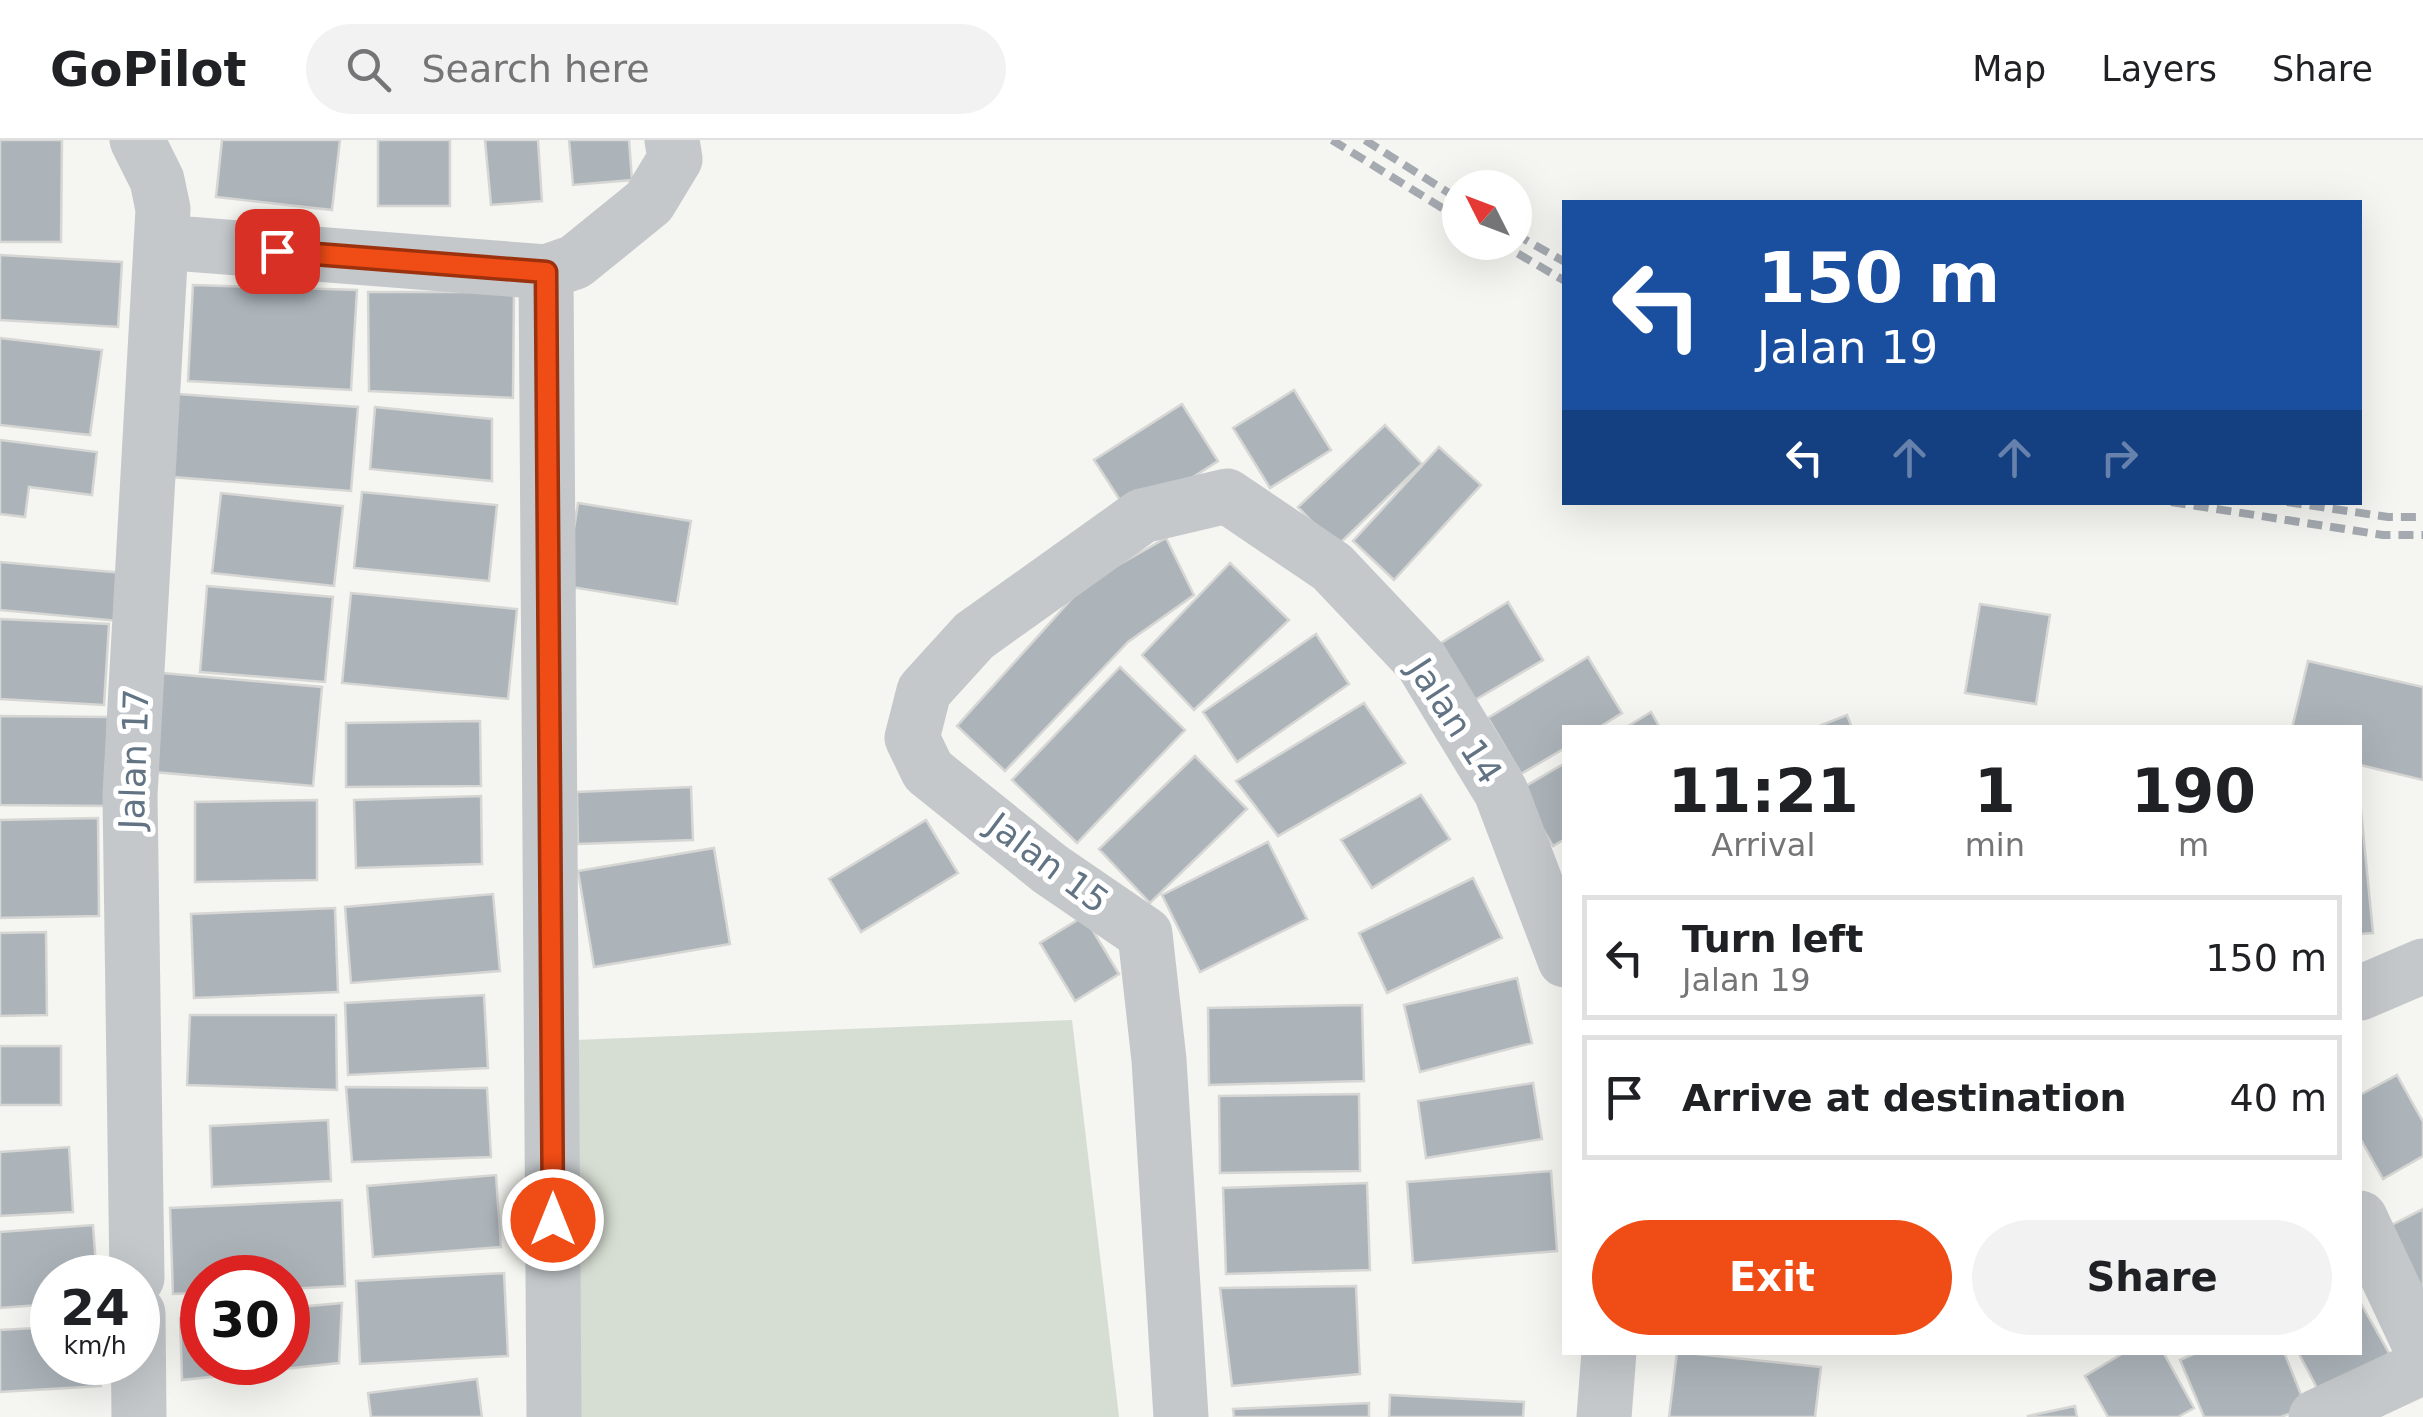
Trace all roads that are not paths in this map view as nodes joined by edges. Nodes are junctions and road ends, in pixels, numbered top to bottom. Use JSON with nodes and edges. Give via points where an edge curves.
{"nodes":[{"id":1,"x":137,"y":140,"type":"edge"},
{"id":2,"x":672,"y":140,"type":"edge"},
{"id":3,"x":161,"y":242,"type":"junction"},
{"id":4,"x":546,"y":272,"type":"junction"},
{"id":5,"x":1227,"y":496,"type":"joint"},
{"id":6,"x":1561,"y":938,"type":"edge"},
{"id":7,"x":2423,"y":966,"type":"edge"},
{"id":8,"x":2362,"y":992,"type":"edge"},
{"id":9,"x":2362,"y":1222,"type":"edge"},
{"id":10,"x":137,"y":1255,"type":"edge"},
{"id":11,"x":2423,"y":1352,"type":"edge"},
{"id":12,"x":1608,"y":1355,"type":"edge"},
{"id":13,"x":2423,"y":1367,"type":"edge"},
{"id":14,"x":139,"y":1385,"type":"edge"},
{"id":15,"x":139,"y":1417,"type":"edge"},
{"id":16,"x":554,"y":1417,"type":"edge"},
{"id":17,"x":1181,"y":1417,"type":"edge"},
{"id":18,"x":1604,"y":1417,"type":"edge"},
{"id":19,"x":2316,"y":1417,"type":"edge"}],
"edges":[{"from":1,"to":3,"type":"street","name":"Jalan 17","via":[[157,180]]},
{"from":2,"to":4,"type":"street","via":[[675,159],[649,202],[576,262]]},
{"from":3,"to":4,"type":"street"},
{"from":3,"to":10,"type":"street","name":"Jalan 17","via":[[130,795]]},
{"from":4,"to":16,"type":"street"},
{"from":5,"to":6,"type":"street","name":"Jalan 14","via":[[1332,567],[1422,662],[1501,792]]},
{"from":5,"to":17,"type":"street","name":"Jalan 15","via":[[1142,516],[974,636],[924,691],[912,738],[928,771],[1050,869],[1145,934]]},
{"from":7,"to":8,"type":"street"},
{"from":9,"to":11,"type":"street"},
{"from":12,"to":18,"type":"street"},
{"from":13,"to":19,"type":"street"},
{"from":14,"to":15,"type":"street"}]}
